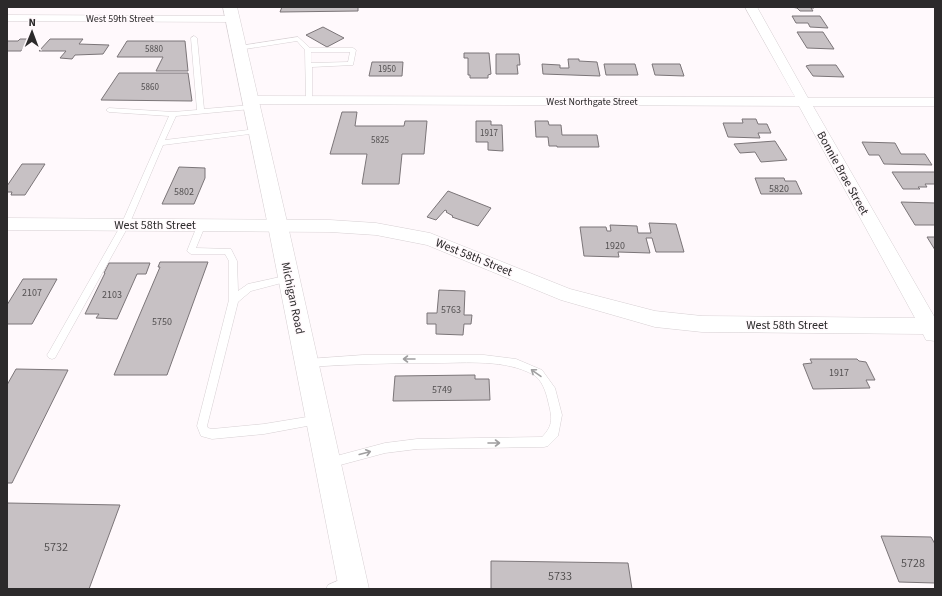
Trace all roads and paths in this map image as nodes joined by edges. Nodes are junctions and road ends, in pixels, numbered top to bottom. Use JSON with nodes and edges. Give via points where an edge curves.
{"nodes":[{"id":1,"x":751,"y":7,"type":"edge"},
{"id":2,"x":232,"y":13,"type":"edge"},
{"id":3,"x":7,"y":18,"type":"edge"},
{"id":4,"x":194,"y":38,"type":"dead end"},
{"id":5,"x":239,"y":48,"type":"junction"},
{"id":6,"x":308,"y":50,"type":"junction"},
{"id":7,"x":308,"y":65,"type":"junction"},
{"id":8,"x":309,"y":100,"type":"junction"},
{"id":9,"x":803,"y":102,"type":"junction"},
{"id":10,"x":935,"y":102,"type":"edge"},
{"id":11,"x":250,"y":103,"type":"junction"},
{"id":12,"x":109,"y":110,"type":"dead end"},
{"id":13,"x":201,"y":112,"type":"junction"},
{"id":14,"x":173,"y":114,"type":"junction"},
{"id":15,"x":257,"y":131,"type":"junction"},
{"id":16,"x":160,"y":143,"type":"junction"},
{"id":17,"x":7,"y":224,"type":"edge"},
{"id":18,"x":125,"y":225,"type":"junction"},
{"id":19,"x":201,"y":226,"type":"junction"},
{"id":20,"x":278,"y":226,"type":"junction"},
{"id":21,"x":289,"y":278,"type":"junction"},
{"id":22,"x":234,"y":300,"type":"junction"},
{"id":23,"x":933,"y":330,"type":"edge"},
{"id":24,"x":52,"y":355,"type":"dead end"},
{"id":25,"x":307,"y":363,"type":"junction"},
{"id":26,"x":319,"y":420,"type":"junction"},
{"id":27,"x":327,"y":463,"type":"junction"},
{"id":28,"x":353,"y":585,"type":"edge"},
{"id":29,"x":332,"y":589,"type":"edge"}],
"edges":[{"from":1,"to":9,"type":"street","name":"Bonnie Brae Street"},
{"from":2,"to":3,"type":"street","name":"West 59th Street"},
{"from":2,"to":5,"type":"main road","name":"Michigan Road"},
{"from":4,"to":13,"type":"lane"},
{"from":5,"to":6,"type":"lane","via":[[298,38]]},
{"from":5,"to":11,"type":"main road","name":"Michigan Road"},
{"from":6,"to":7,"type":"lane"},
{"from":6,"to":7,"type":"lane","via":[[353,50],[351,64]]},
{"from":7,"to":8,"type":"lane"},
{"from":8,"to":9,"type":"street","name":"West Northgate Street"},
{"from":8,"to":11,"type":"street","name":"West Northgate Street"},
{"from":9,"to":10,"type":"street","name":"West Northgate Street"},
{"from":9,"to":23,"type":"street","name":"Bonnie Brae Street"},
{"from":11,"to":13,"type":"lane"},
{"from":11,"to":15,"type":"main road","name":"Michigan Road"},
{"from":12,"to":14,"type":"lane"},
{"from":13,"to":14,"type":"lane"},
{"from":14,"to":16,"type":"lane"},
{"from":15,"to":16,"type":"lane"},
{"from":15,"to":20,"type":"main road","name":"Michigan Road"},
{"from":16,"to":18,"type":"lane"},
{"from":17,"to":18,"type":"street","name":"West 58th Street"},
{"from":18,"to":19,"type":"street","name":"West 58th Street"},
{"from":18,"to":24,"type":"lane"},
{"from":19,"to":20,"type":"street","name":"West 58th Street"},
{"from":19,"to":22,"type":"lane","via":[[191,251],[228,251],[234,261]]},
{"from":20,"to":21,"type":"main road","name":"Michigan Road"},
{"from":20,"to":23,"type":"street","name":"West 58th Street","via":[[359,228],[430,239],[567,295],[655,319],[702,324]]},
{"from":21,"to":22,"type":"lane","via":[[248,288]]},
{"from":21,"to":25,"type":"main road","name":"Michigan Road"},
{"from":22,"to":26,"type":"lane","via":[[202,426],[205,432],[212,434],[264,429]]},
{"from":25,"to":26,"type":"main road","name":"Michigan Road"},
{"from":27,"to":25,"type":"lane","one_way":true,"via":[[385,448],[417,444],[544,442],[554,432],[557,415],[550,388],[539,373],[516,363],[484,360],[363,359]]},
{"from":26,"to":27,"type":"main road","name":"Michigan Road"},
{"from":27,"to":28,"type":"main road","name":"Michigan Road"},
{"from":28,"to":29,"type":"lane"}]}
